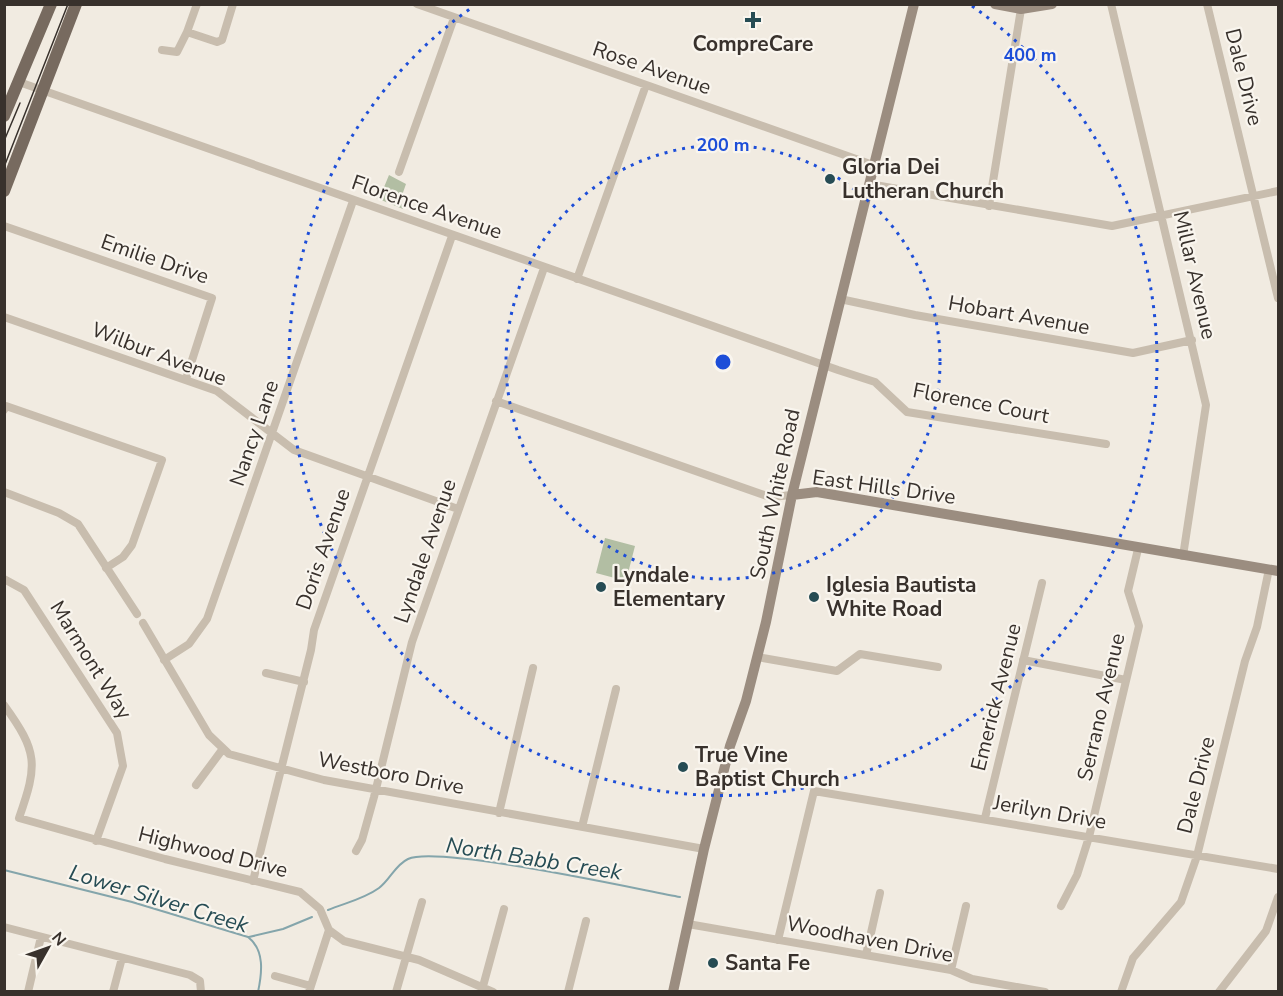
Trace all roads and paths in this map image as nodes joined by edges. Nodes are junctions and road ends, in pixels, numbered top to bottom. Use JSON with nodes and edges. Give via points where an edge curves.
{"nodes":[{"id":1,"x":51,"y":4,"type":"edge"},
{"id":2,"x":76,"y":4,"type":"edge"},
{"id":3,"x":196,"y":4,"type":"edge"},
{"id":4,"x":233,"y":4,"type":"edge"},
{"id":5,"x":417,"y":4,"type":"edge"},
{"id":6,"x":914,"y":4,"type":"edge"},
{"id":7,"x":995,"y":4,"type":"edge"},
{"id":8,"x":1052,"y":4,"type":"edge"},
{"id":9,"x":1111,"y":4,"type":"edge"},
{"id":10,"x":1207,"y":4,"type":"edge"},
{"id":11,"x":1021,"y":7,"type":"edge"},
{"id":12,"x":454,"y":18,"type":"junction"},
{"id":13,"x":187,"y":32,"type":"junction"},
{"id":14,"x":162,"y":50,"type":"dead end"},
{"id":15,"x":19,"y":82,"type":"junction"},
{"id":16,"x":646,"y":85,"type":"junction"},
{"id":17,"x":43,"y":91,"type":"junction"},
{"id":18,"x":4,"y":116,"type":"edge"},
{"id":19,"x":873,"y":165,"type":"junction"},
{"id":20,"x":399,"y":172,"type":"dead end"},
{"id":21,"x":869,"y":184,"type":"junction"},
{"id":22,"x":4,"y":191,"type":"edge"},
{"id":23,"x":1278,"y":191,"type":"edge"},
{"id":24,"x":1254,"y":194,"type":"junction"},
{"id":25,"x":353,"y":201,"type":"junction"},
{"id":26,"x":989,"y":206,"type":"junction"},
{"id":27,"x":1162,"y":214,"type":"junction"},
{"id":28,"x":4,"y":225,"type":"edge"},
{"id":29,"x":452,"y":236,"type":"junction"},
{"id":30,"x":544,"y":268,"type":"junction"},
{"id":31,"x":577,"y":279,"type":"junction"},
{"id":32,"x":1278,"y":298,"type":"edge"},
{"id":33,"x":840,"y":299,"type":"junction"},
{"id":34,"x":4,"y":316,"type":"edge"},
{"id":35,"x":1192,"y":340,"type":"junction"},
{"id":36,"x":824,"y":365,"type":"junction"},
{"id":37,"x":186,"y":380,"type":"junction"},
{"id":38,"x":496,"y":401,"type":"junction"},
{"id":39,"x":5,"y":408,"type":"edge"},
{"id":40,"x":272,"y":434,"type":"junction"},
{"id":41,"x":1106,"y":444,"type":"dead end"},
{"id":42,"x":367,"y":478,"type":"junction"},
{"id":43,"x":4,"y":492,"type":"edge"},
{"id":44,"x":792,"y":495,"type":"junction"},
{"id":45,"x":458,"y":509,"type":"junction"},
{"id":46,"x":1138,"y":549,"type":"junction"},
{"id":47,"x":1183,"y":556,"type":"junction"},
{"id":48,"x":106,"y":567,"type":"junction"},
{"id":49,"x":1274,"y":570,"type":"edge"},
{"id":50,"x":4,"y":579,"type":"edge"},
{"id":51,"x":1042,"y":583,"type":"dead end"},
{"id":52,"x":137,"y":614,"type":"dead end"},
{"id":53,"x":143,"y":623,"type":"dead end"},
{"id":54,"x":757,"y":657,"type":"junction"},
{"id":55,"x":164,"y":660,"type":"junction"},
{"id":56,"x":1023,"y":660,"type":"junction"},
{"id":57,"x":938,"y":667,"type":"dead end"},
{"id":58,"x":534,"y":668,"type":"dead end"},
{"id":59,"x":266,"y":674,"type":"dead end"},
{"id":60,"x":1126,"y":680,"type":"junction"},
{"id":61,"x":304,"y":682,"type":"junction"},
{"id":62,"x":616,"y":689,"type":"dead end"},
{"id":63,"x":4,"y":705,"type":"edge"},
{"id":64,"x":222,"y":750,"type":"junction"},
{"id":65,"x":281,"y":769,"type":"junction"},
{"id":66,"x":196,"y":785,"type":"dead end"},
{"id":67,"x":376,"y":788,"type":"junction"},
{"id":68,"x":499,"y":813,"type":"junction"},
{"id":69,"x":985,"y":818,"type":"junction"},
{"id":70,"x":582,"y":827,"type":"junction"},
{"id":71,"x":1089,"y":837,"type":"junction"},
{"id":72,"x":96,"y":841,"type":"junction"},
{"id":73,"x":704,"y":849,"type":"junction"},
{"id":74,"x":356,"y":851,"type":"dead end"},
{"id":75,"x":1197,"y":856,"type":"junction"},
{"id":76,"x":1278,"y":869,"type":"edge"},
{"id":77,"x":254,"y":881,"type":"junction"},
{"id":78,"x":880,"y":893,"type":"dead end"},
{"id":79,"x":1278,"y":897,"type":"edge"},
{"id":80,"x":422,"y":902,"type":"dead end"},
{"id":81,"x":966,"y":906,"type":"dead end"},
{"id":82,"x":1061,"y":906,"type":"dead end"},
{"id":83,"x":504,"y":909,"type":"dead end"},
{"id":84,"x":586,"y":921,"type":"dead end"},
{"id":85,"x":688,"y":924,"type":"junction"},
{"id":86,"x":4,"y":927,"type":"edge"},
{"id":87,"x":329,"y":930,"type":"junction"},
{"id":88,"x":41,"y":937,"type":"junction"},
{"id":89,"x":778,"y":940,"type":"junction"},
{"id":90,"x":405,"y":955,"type":"junction"},
{"id":91,"x":866,"y":955,"type":"junction"},
{"id":92,"x":122,"y":958,"type":"junction"},
{"id":93,"x":951,"y":970,"type":"junction"},
{"id":94,"x":275,"y":976,"type":"dead end"},
{"id":95,"x":310,"y":988,"type":"edge"},
{"id":96,"x":482,"y":989,"type":"edge"},
{"id":97,"x":27,"y":992,"type":"edge"},
{"id":98,"x":113,"y":992,"type":"edge"},
{"id":99,"x":201,"y":992,"type":"edge"},
{"id":100,"x":396,"y":992,"type":"edge"},
{"id":101,"x":493,"y":992,"type":"edge"},
{"id":102,"x":568,"y":992,"type":"edge"},
{"id":103,"x":673,"y":992,"type":"edge"},
{"id":104,"x":1045,"y":992,"type":"edge"},
{"id":105,"x":1121,"y":992,"type":"edge"},
{"id":106,"x":1219,"y":992,"type":"edge"}],
"edges":[{"from":1,"to":15,"type":"main road"},
{"from":2,"to":17,"type":"main road"},
{"from":3,"to":13,"type":"street"},
{"from":4,"to":13,"type":"street","via":[[222,40]]},
{"from":5,"to":12,"type":"street","name":"Rose Avenue"},
{"from":6,"to":19,"type":"main road","name":"South White Road"},
{"from":7,"to":11,"type":"main road"},
{"from":8,"to":11,"type":"main road"},
{"from":9,"to":27,"type":"street","name":"Millar Avenue"},
{"from":10,"to":24,"type":"street","name":"Dale Drive"},
{"from":11,"to":26,"type":"street"},
{"from":12,"to":16,"type":"street","name":"Rose Avenue"},
{"from":12,"to":20,"type":"street"},
{"from":13,"to":14,"type":"street","via":[[177,52]]},
{"from":15,"to":17,"type":"street","name":"Florence Avenue"},
{"from":15,"to":18,"type":"main road"},
{"from":16,"to":19,"type":"street","name":"Rose Avenue"},
{"from":16,"to":31,"type":"street"},
{"from":17,"to":22,"type":"main road"},
{"from":17,"to":25,"type":"street","name":"Florence Avenue"},
{"from":19,"to":21,"type":"main road","name":"South White Road"},
{"from":21,"to":26,"type":"street"},
{"from":21,"to":33,"type":"main road","name":"South White Road"},
{"from":23,"to":24,"type":"street"},
{"from":24,"to":27,"type":"street"},
{"from":24,"to":32,"type":"street","name":"Dale Drive"},
{"from":25,"to":29,"type":"street","name":"Florence Avenue"},
{"from":25,"to":40,"type":"street","name":"Nancy Lane"},
{"from":26,"to":27,"type":"street","via":[[1112,226]]},
{"from":27,"to":35,"type":"street","name":"Millar Avenue"},
{"from":28,"to":37,"type":"street","name":"Emilie Drive","via":[[212,298]]},
{"from":29,"to":30,"type":"street","name":"Florence Avenue"},
{"from":29,"to":42,"type":"street","name":"Doris Avenue"},
{"from":30,"to":31,"type":"street","name":"Florence Avenue"},
{"from":30,"to":38,"type":"street","name":"Lyndale Avenue"},
{"from":31,"to":36,"type":"street","name":"Florence Avenue"},
{"from":33,"to":35,"type":"street","name":"Hobart Avenue","via":[[1133,353]]},
{"from":33,"to":36,"type":"main road","name":"South White Road"},
{"from":34,"to":37,"type":"street","name":"Wilbur Avenue"},
{"from":35,"to":47,"type":"street","name":"Millar Avenue","via":[[1206,405]]},
{"from":36,"to":41,"type":"street","name":"Florence Court","via":[[875,382],[907,412]]},
{"from":36,"to":44,"type":"main road","name":"South White Road"},
{"from":37,"to":40,"type":"street","name":"Wilbur Avenue","via":[[217,391]]},
{"from":38,"to":44,"type":"street","name":"East Hills Drive","via":[[770,497]]},
{"from":38,"to":45,"type":"street","name":"Lyndale Avenue"},
{"from":39,"to":48,"type":"street","via":[[162,460],[132,545],[123,557]]},
{"from":40,"to":42,"type":"street","name":"Wilbur Avenue","via":[[294,450]]},
{"from":40,"to":55,"type":"street","name":"Nancy Lane","via":[[207,619],[189,644]]},
{"from":42,"to":45,"type":"street","name":"Wilbur Avenue"},
{"from":42,"to":61,"type":"street","name":"Doris Avenue","via":[[314,630]]},
{"from":43,"to":48,"type":"street","via":[[78,524]]},
{"from":44,"to":46,"type":"main road","name":"East Hills Drive","via":[[817,492]]},
{"from":44,"to":54,"type":"main road","name":"South White Road"},
{"from":45,"to":67,"type":"street","name":"Lyndale Avenue","via":[[412,642]]},
{"from":46,"to":47,"type":"main road","name":"East Hills Drive"},
{"from":46,"to":60,"type":"street","name":"Serrano Avenue","via":[[1128,591],[1139,626]]},
{"from":47,"to":49,"type":"main road","name":"East Hills Drive"},
{"from":48,"to":52,"type":"street"},
{"from":49,"to":75,"type":"street","name":"Dale Drive","via":[[1245,661]]},
{"from":50,"to":72,"type":"street","name":"Marmont Way","via":[[24,590],[117,733],[123,766]]},
{"from":51,"to":56,"type":"street","name":"Emerick Avenue"},
{"from":53,"to":55,"type":"street"},
{"from":54,"to":57,"type":"street","via":[[837,670],[860,654]]},
{"from":54,"to":73,"type":"main road","name":"South White Road"},
{"from":55,"to":64,"type":"street"},
{"from":56,"to":60,"type":"street"},
{"from":56,"to":69,"type":"street","name":"Emerick Avenue"},
{"from":58,"to":68,"type":"street"},
{"from":59,"to":61,"type":"street"},
{"from":60,"to":71,"type":"street","name":"Serrano Avenue"},
{"from":61,"to":65,"type":"street","name":"Doris Avenue"},
{"from":62,"to":70,"type":"street"},
{"from":63,"to":72,"type":"street","name":"Highwood Drive","via":[[25,734],[34,761],[19,818]]},
{"from":64,"to":65,"type":"street","name":"Westboro Drive"},
{"from":64,"to":66,"type":"street"},
{"from":65,"to":67,"type":"street","name":"Westboro Drive"},
{"from":65,"to":77,"type":"street","name":"Doris Avenue"},
{"from":67,"to":68,"type":"street","name":"Westboro Drive"},
{"from":67,"to":74,"type":"street","name":"Lyndale Avenue"},
{"from":68,"to":70,"type":"street","name":"Westboro Drive"},
{"from":69,"to":71,"type":"street","name":"Jerilyn Drive"},
{"from":69,"to":89,"type":"street","name":"Jerilyn Drive","via":[[814,791]]},
{"from":70,"to":73,"type":"street","name":"Westboro Drive"},
{"from":71,"to":75,"type":"street","name":"Jerilyn Drive"},
{"from":71,"to":82,"type":"street","name":"Serrano Avenue"},
{"from":72,"to":77,"type":"street","name":"Highwood Drive"},
{"from":73,"to":85,"type":"main road","name":"South White Road"},
{"from":75,"to":76,"type":"street","name":"Jerilyn Drive"},
{"from":75,"to":105,"type":"street","name":"Dale Drive","via":[[1181,902],[1133,958]]},
{"from":77,"to":87,"type":"street","name":"Highwood Drive","via":[[300,892],[320,909]]},
{"from":78,"to":91,"type":"street"},
{"from":79,"to":106,"type":"street","via":[[1266,931]]},
{"from":80,"to":90,"type":"street"},
{"from":81,"to":93,"type":"street"},
{"from":83,"to":96,"type":"street"},
{"from":84,"to":102,"type":"street"},
{"from":85,"to":89,"type":"street","name":"Woodhaven Drive"},
{"from":85,"to":103,"type":"main road","name":"South White Road"},
{"from":86,"to":88,"type":"street"},
{"from":87,"to":90,"type":"street","via":[[344,941]]},
{"from":87,"to":95,"type":"street"},
{"from":88,"to":92,"type":"street"},
{"from":88,"to":97,"type":"street"},
{"from":89,"to":91,"type":"street","name":"Woodhaven Drive"},
{"from":90,"to":96,"type":"street"},
{"from":90,"to":100,"type":"street"},
{"from":91,"to":93,"type":"street","name":"Woodhaven Drive"},
{"from":92,"to":98,"type":"street"},
{"from":92,"to":99,"type":"street","via":[[195,977],[200,981]]},
{"from":93,"to":104,"type":"street","name":"Woodhaven Drive","via":[[972,979]]},
{"from":94,"to":95,"type":"street"},
{"from":96,"to":101,"type":"street"}]}
